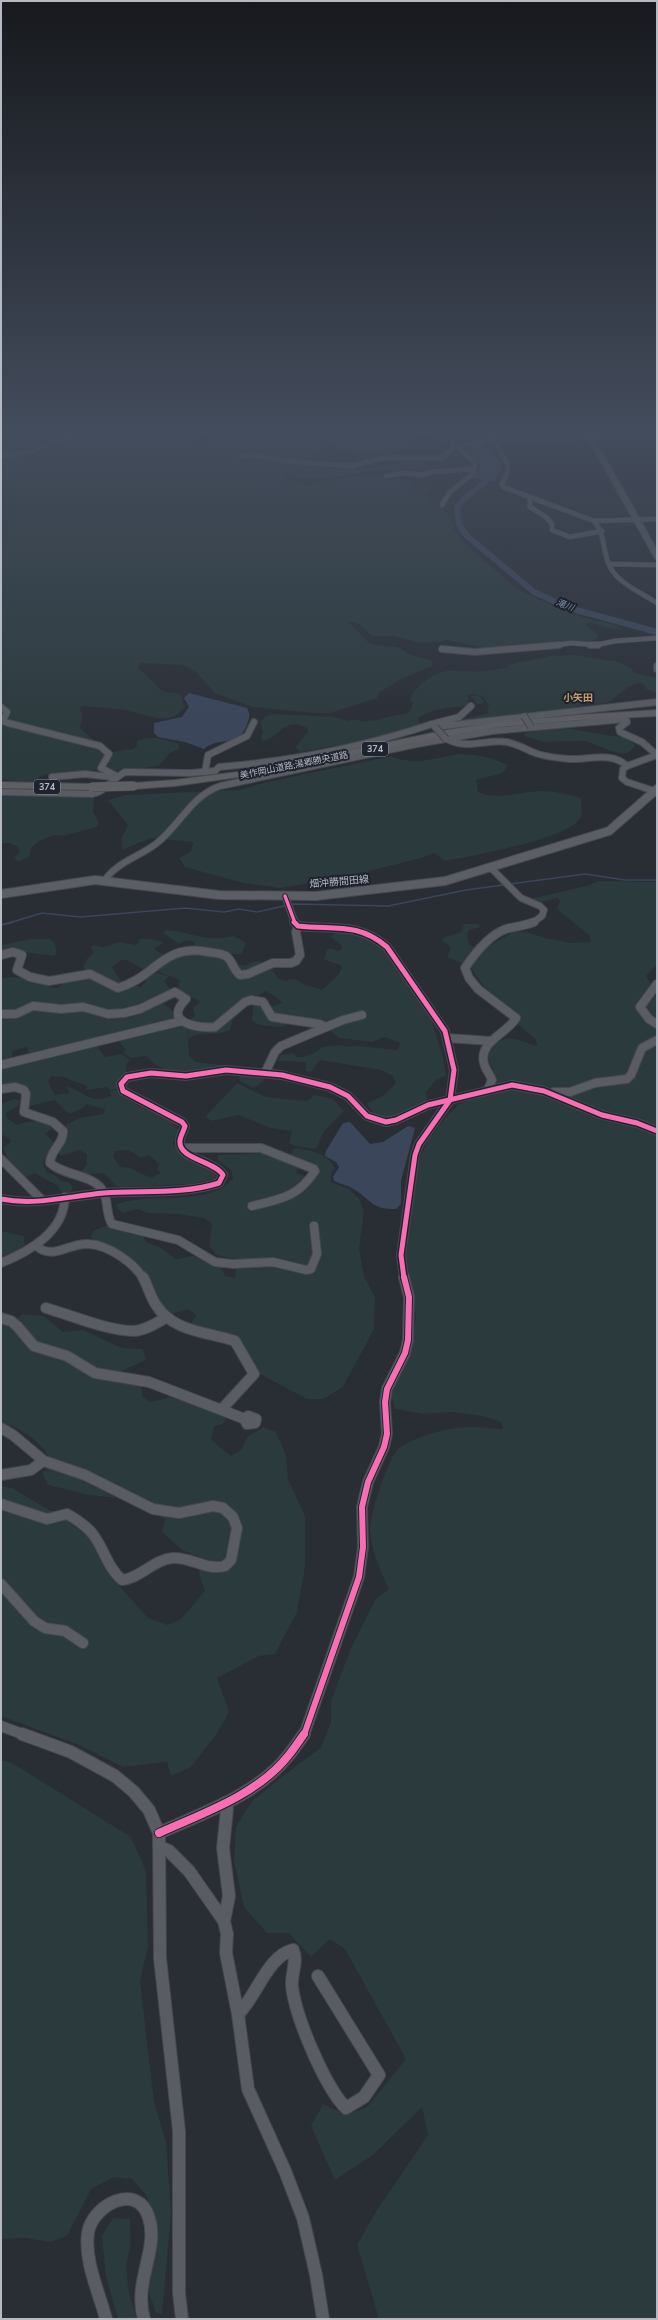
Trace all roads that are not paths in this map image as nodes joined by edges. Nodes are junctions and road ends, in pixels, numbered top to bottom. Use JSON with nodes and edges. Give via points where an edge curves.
{"nodes":[{"id":1,"x":603,"y":537,"type":"edge"},
{"id":2,"x":647,"y":537,"type":"edge"},
{"id":3,"x":657,"y":556,"type":"edge"},
{"id":4,"x":609,"y":564,"type":"junction"},
{"id":5,"x":657,"y":565,"type":"edge"},
{"id":6,"x":657,"y":603,"type":"edge"},
{"id":7,"x":657,"y":638,"type":"edge"},
{"id":8,"x":442,"y":649,"type":"dead end"},
{"id":9,"x":657,"y":702,"type":"edge"},
{"id":10,"x":470,"y":706,"type":"dead end"},
{"id":11,"x":1,"y":707,"type":"edge"},
{"id":12,"x":657,"y":712,"type":"edge"},
{"id":13,"x":524,"y":716,"type":"junction"},
{"id":14,"x":254,"y":722,"type":"dead end"},
{"id":15,"x":434,"y":726,"type":"junction"},
{"id":16,"x":531,"y":727,"type":"junction"},
{"id":17,"x":447,"y":739,"type":"junction"},
{"id":18,"x":627,"y":766,"type":"junction"},
{"id":19,"x":205,"y":772,"type":"junction"},
{"id":20,"x":52,"y":777,"type":"dead end"},
{"id":21,"x":116,"y":777,"type":"junction"},
{"id":22,"x":218,"y":779,"type":"junction"},
{"id":23,"x":1,"y":785,"type":"edge"},
{"id":24,"x":1,"y":792,"type":"edge"},
{"id":25,"x":655,"y":793,"type":"edge"},
{"id":26,"x":492,"y":869,"type":"junction"},
{"id":27,"x":105,"y":880,"type":"junction"},
{"id":28,"x":1,"y":894,"type":"edge"},
{"id":29,"x":286,"y":902,"type":"junction"},
{"id":30,"x":298,"y":926,"type":"junction"},
{"id":31,"x":1,"y":955,"type":"edge"},
{"id":32,"x":657,"y":984,"type":"edge"},
{"id":33,"x":1,"y":1014,"type":"edge"},
{"id":34,"x":362,"y":1015,"type":"dead end"},
{"id":35,"x":182,"y":1021,"type":"junction"},
{"id":36,"x":657,"y":1024,"type":"edge"},
{"id":37,"x":326,"y":1027,"type":"junction"},
{"id":38,"x":447,"y":1038,"type":"junction"},
{"id":39,"x":657,"y":1040,"type":"edge"},
{"id":40,"x":491,"y":1041,"type":"junction"},
{"id":41,"x":1,"y":1065,"type":"edge"},
{"id":42,"x":265,"y":1073,"type":"junction"},
{"id":43,"x":1,"y":1089,"type":"edge"},
{"id":44,"x":488,"y":1090,"type":"junction"},
{"id":45,"x":544,"y":1091,"type":"junction"},
{"id":46,"x":450,"y":1100,"type":"junction"},
{"id":47,"x":657,"y":1130,"type":"edge"},
{"id":48,"x":182,"y":1148,"type":"junction"},
{"id":49,"x":1,"y":1158,"type":"edge"},
{"id":50,"x":104,"y":1193,"type":"junction"},
{"id":51,"x":66,"y":1197,"type":"junction"},
{"id":52,"x":1,"y":1199,"type":"edge"},
{"id":53,"x":42,"y":1200,"type":"junction"},
{"id":54,"x":252,"y":1206,"type":"dead end"},
{"id":55,"x":314,"y":1226,"type":"dead end"},
{"id":56,"x":36,"y":1246,"type":"junction"},
{"id":57,"x":1,"y":1263,"type":"edge"},
{"id":58,"x":46,"y":1308,"type":"dead end"},
{"id":59,"x":167,"y":1317,"type":"junction"},
{"id":60,"x":1,"y":1318,"type":"edge"},
{"id":61,"x":222,"y":1409,"type":"junction"},
{"id":62,"x":245,"y":1419,"type":"dead end"},
{"id":63,"x":1,"y":1428,"type":"edge"},
{"id":64,"x":43,"y":1461,"type":"junction"},
{"id":65,"x":1,"y":1475,"type":"edge"},
{"id":66,"x":1,"y":1504,"type":"edge"},
{"id":67,"x":1,"y":1584,"type":"edge"},
{"id":68,"x":83,"y":1643,"type":"dead end"},
{"id":69,"x":1,"y":1726,"type":"edge"},
{"id":70,"x":225,"y":1803,"type":"junction"},
{"id":71,"x":159,"y":1833,"type":"junction"},
{"id":72,"x":160,"y":1847,"type":"junction"},
{"id":73,"x":224,"y":1921,"type":"junction"},
{"id":74,"x":318,"y":1976,"type":"dead end"},
{"id":75,"x":238,"y":2014,"type":"junction"},
{"id":76,"x":106,"y":2319,"type":"edge"},
{"id":77,"x":144,"y":2319,"type":"edge"},
{"id":78,"x":182,"y":2319,"type":"edge"},
{"id":79,"x":322,"y":2319,"type":"edge"}],
"edges":[{"from":1,"to":4,"type":"street"},
{"from":2,"to":3,"type":"main road"},
{"from":4,"to":5,"type":"street"},
{"from":4,"to":6,"type":"street","via":[[619,576]]},
{"from":7,"to":8,"type":"street","via":[[615,641],[596,646],[571,643],[475,652]]},
{"from":9,"to":13,"type":"street"},
{"from":10,"to":15,"type":"street","via":[[467,713],[462,716]]},
{"from":11,"to":21,"type":"street","via":[[7,712],[3,721],[107,750],[109,754],[101,768]]},
{"from":12,"to":23,"type":"highway","name":"美作岡山道路;湯郷勝央道路","number":"374","bridge":true,"via":[[539,720],[478,728],[276,770],[198,781],[92,787]]},
{"from":13,"to":15,"type":"street"},
{"from":13,"to":16,"type":"street","bridge":true},
{"from":14,"to":19,"type":"street","via":[[248,738],[226,745],[208,755]]},
{"from":15,"to":17,"type":"street","bridge":true},
{"from":15,"to":22,"type":"street","via":[[366,743],[258,764],[219,767]]},
{"from":16,"to":17,"type":"street"},
{"from":16,"to":18,"type":"street","via":[[626,719],[627,722],[619,728],[620,732],[642,742],[657,755]]},
{"from":17,"to":18,"type":"street","via":[[466,745],[506,742],[543,756],[616,758]]},
{"from":17,"to":22,"type":"street"},
{"from":18,"to":25,"type":"street","via":[[623,769],[624,779]]},
{"from":19,"to":21,"type":"street","via":[[132,771]]},
{"from":19,"to":22,"type":"street"},
{"from":20,"to":21,"type":"street","via":[[85,774]]},
{"from":21,"to":24,"type":"street","via":[[98,793],[92,794]]},
{"from":22,"to":27,"type":"street","via":[[159,842],[111,872]]},
{"from":25,"to":26,"type":"main road","name":"畑沖勝間田線","via":[[609,831]]},
{"from":26,"to":29,"type":"main road","name":"畑沖勝間田線","via":[[457,879],[415,886]]},
{"from":26,"to":40,"type":"street","via":[[521,898],[544,910],[540,917],[527,924],[500,932],[480,949],[465,968],[478,988],[500,1007],[511,1011],[516,1018],[508,1031]]},
{"from":27,"to":28,"type":"main road","name":"畑沖勝間田線"},
{"from":27,"to":29,"type":"main road","name":"畑沖勝間田線"},
{"from":29,"to":30,"type":"street","via":[[293,921]]},
{"from":30,"to":31,"type":"street","via":[[296,932],[300,955],[291,963],[273,963],[240,975],[234,971],[232,961],[226,956],[186,949],[165,959],[140,978],[118,988],[90,974],[55,981],[30,977],[17,970],[22,955],[13,952]]},
{"from":30,"to":38,"type":"street","via":[[363,930],[378,938],[439,1020]]},
{"from":32,"to":36,"type":"street","via":[[641,1002],[640,1007],[649,1019]]},
{"from":33,"to":35,"type":"street","via":[[16,1014],[33,1006],[61,1009],[83,1007],[108,1014],[124,1014],[175,992],[186,999],[178,1009]]},
{"from":34,"to":37,"type":"street"},
{"from":35,"to":37,"type":"street","via":[[191,1026],[215,1027],[245,1002],[258,1000],[266,1005],[272,1016]]},
{"from":35,"to":41,"type":"street"},
{"from":37,"to":42,"type":"street","via":[[281,1046],[275,1052]]},
{"from":38,"to":40,"type":"street"},
{"from":38,"to":46,"type":"street","via":[[454,1070]]},
{"from":39,"to":45,"type":"street","via":[[642,1048],[631,1076],[627,1079],[595,1083],[570,1092]]},
{"from":40,"to":44,"type":"street","via":[[484,1050],[483,1059],[492,1080]]},
{"from":42,"to":46,"type":"street","via":[[330,1087],[348,1096],[367,1116],[379,1121],[396,1120],[417,1109]]},
{"from":42,"to":48,"type":"street","via":[[226,1070],[180,1076],[151,1073],[123,1080],[123,1092],[185,1126],[180,1138]]},
{"from":43,"to":50,"type":"street","via":[[24,1090],[24,1112],[53,1122],[63,1131],[63,1138],[49,1159],[54,1168],[92,1181],[99,1185]]},
{"from":44,"to":45,"type":"street","via":[[512,1085]]},
{"from":44,"to":46,"type":"street"},
{"from":45,"to":47,"type":"street","via":[[602,1115]]},
{"from":46,"to":70,"type":"street","via":[[419,1144],[411,1172],[401,1255],[409,1297],[408,1340],[405,1353],[387,1389],[387,1434],[368,1482],[362,1507],[363,1547],[359,1577],[302,1738],[288,1757],[268,1776]]},
{"from":48,"to":50,"type":"street","via":[[189,1154],[216,1166],[223,1175],[222,1180],[212,1186]]},
{"from":48,"to":54,"type":"street","via":[[261,1148],[314,1169],[306,1187],[298,1193]]},
{"from":49,"to":53,"type":"street"},
{"from":50,"to":51,"type":"street"},
{"from":50,"to":55,"type":"street","via":[[107,1218],[112,1224],[178,1240],[215,1262],[225,1264],[273,1262],[311,1269],[316,1257],[317,1239]]},
{"from":51,"to":53,"type":"street"},
{"from":51,"to":56,"type":"street","via":[[61,1218]]},
{"from":52,"to":53,"type":"street"},
{"from":56,"to":57,"type":"street"},
{"from":56,"to":59,"type":"street","via":[[41,1251],[54,1252],[86,1243],[103,1247],[137,1269],[147,1286],[151,1300]]},
{"from":58,"to":59,"type":"street","via":[[119,1329],[134,1330],[153,1325]]},
{"from":59,"to":61,"type":"street","via":[[182,1328],[226,1338],[238,1344],[254,1374]]},
{"from":60,"to":61,"type":"street","via":[[17,1326],[39,1350],[67,1356],[94,1373],[149,1382]]},
{"from":61,"to":62,"type":"street"},
{"from":63,"to":64,"type":"street","via":[[18,1437]]},
{"from":64,"to":65,"type":"street","via":[[31,1470]]},
{"from":64,"to":66,"type":"street","via":[[76,1471],[158,1511],[190,1512],[214,1506],[224,1510],[232,1516],[237,1526],[232,1558],[228,1565],[217,1568],[174,1558],[163,1561],[135,1578],[122,1580],[114,1573],[94,1536],[83,1524],[67,1514],[47,1519]]},
{"from":67,"to":68,"type":"street","via":[[34,1621],[45,1628],[65,1632]]},
{"from":69,"to":71,"type":"street","via":[[84,1757],[119,1778],[155,1819]]},
{"from":70,"to":71,"type":"street"},
{"from":70,"to":73,"type":"street","via":[[227,1809],[224,1852],[229,1881]]},
{"from":71,"to":72,"type":"street"},
{"from":72,"to":73,"type":"street","via":[[169,1851],[189,1871]]},
{"from":72,"to":78,"type":"street","via":[[161,1965],[179,2131],[179,2293]]},
{"from":73,"to":75,"type":"street","via":[[227,1934],[226,1953]]},
{"from":74,"to":75,"type":"street","via":[[379,2075],[364,2097],[346,2108],[334,2094],[304,2027],[292,1986],[295,1963],[293,1950],[288,1951],[268,1970],[246,2007]]},
{"from":75,"to":79,"type":"street","via":[[248,2089],[303,2218],[316,2275]]},
{"from":76,"to":77,"type":"street","via":[[89,2253],[88,2232],[95,2216],[108,2202],[123,2197],[135,2200],[144,2207],[149,2218],[151,2237],[140,2292]]}]}
